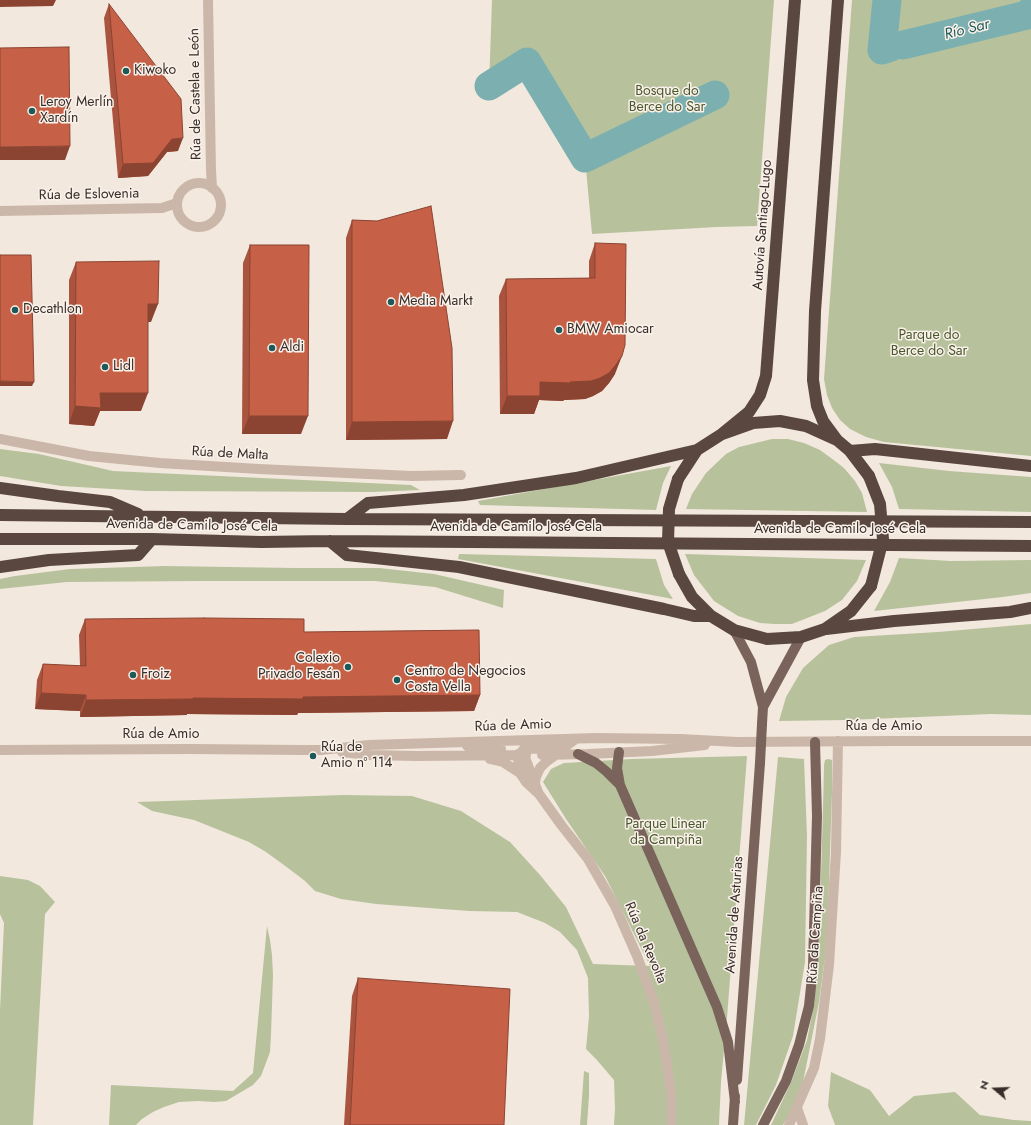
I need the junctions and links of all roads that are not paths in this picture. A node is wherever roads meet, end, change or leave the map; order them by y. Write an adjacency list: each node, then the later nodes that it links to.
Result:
1 (208, 0): 4 (street, Rúa de Castela e León)
2 (795, 0): 7 (highway, Autovía Santiago-Lugo)
3 (838, 0): 9 (highway)
4 (212, 188): 5 (street); 5 (street)
5 (177, 203): 6 (street, Rúa de Eslovenia)
6 (0, 211)
7 (722, 434): 9 (highway); 10 (highway)
8 (0, 438): 13 (street, Rúa de Malta)
9 (837, 440): 11 (highway)
10 (697, 450): 17 (highway); 25 (highway, bridge)
11 (850, 451): 12 (highway); 26 (highway, bridge)
12 (1031, 466)
13 (460, 475)
14 (0, 488): 16 (highway)
15 (0, 515): 16 (highway, Avenida de Camilo José Cela)
16 (143, 516): 17 (highway, Avenida de Camilo José Cela)
17 (347, 519): 18 (highway, Avenida de Camilo José Cela)
18 (1031, 522)
19 (0, 539): 20 (highway, Avenida de Camilo José Cela)
20 (152, 539): 21 (highway, Avenida de Camilo José Cela); 23 (highway)
21 (330, 541): 22 (highway, Avenida de Camilo José Cela); 25 (highway)
22 (1031, 546)
23 (0, 566)
24 (1031, 608): 26 (highway)
25 (711, 616): 27 (highway)
26 (825, 629): 28 (highway)
27 (734, 630): 28 (highway); 29 (main road)
28 (801, 637): 29 (main road)
29 (763, 707): 48 (main road, Avenida de Asturias, bridge)
30 (578, 738): 31 (street, Rúa de Amio); 34 (street, Rúa de Amio); 42 (street, Rúa de Amio)
31 (672, 739): 35 (street, Rúa de Amio); 39 (street, Rúa de Amio)
32 (838, 741): 33 (street, Rúa de Amio); 36 (street, Rúa de Amio); 49 (street, Rúa da Campiña)
33 (1031, 741)
34 (450, 742): 38 (street, Rúa de Amio); 42 (street, Rúa de Amio)
35 (737, 742): 36 (street, Rúa de Amio); 39 (street, Rúa de Amio)
36 (815, 742): 52 (main road)
37 (0, 750): 38 (street, Rúa de Amio)
38 (321, 750): 43 (street, Rúa de Amio)
39 (619, 752): 41 (street, Rúa de Amio); 46 (main road)
40 (557, 754): 41 (street, Rúa de Amio); 42 (street, Rúa de Amio); 45 (street)
41 (578, 754): 46 (main road)
42 (519, 755): 43 (street, Rúa de Amio); 44 (street); 45 (street, Rúa da Revolta)
43 (468, 756): 44 (street, Rúa de Amio)
44 (520, 772): 47 (street, Rúa da Revolta)
45 (535, 782): 47 (street, Rúa da Revolta)
46 (620, 785): 48 (main road)
47 (539, 794): 50 (street, Rúa da Revolta)
48 (735, 1102): 51 (main road, Avenida de Asturias)
49 (797, 1108): 53 (street, Rúa da Campiña); 54 (street)
50 (671, 1125)
51 (733, 1125)
52 (763, 1125)
53 (789, 1125)
54 (803, 1125)

